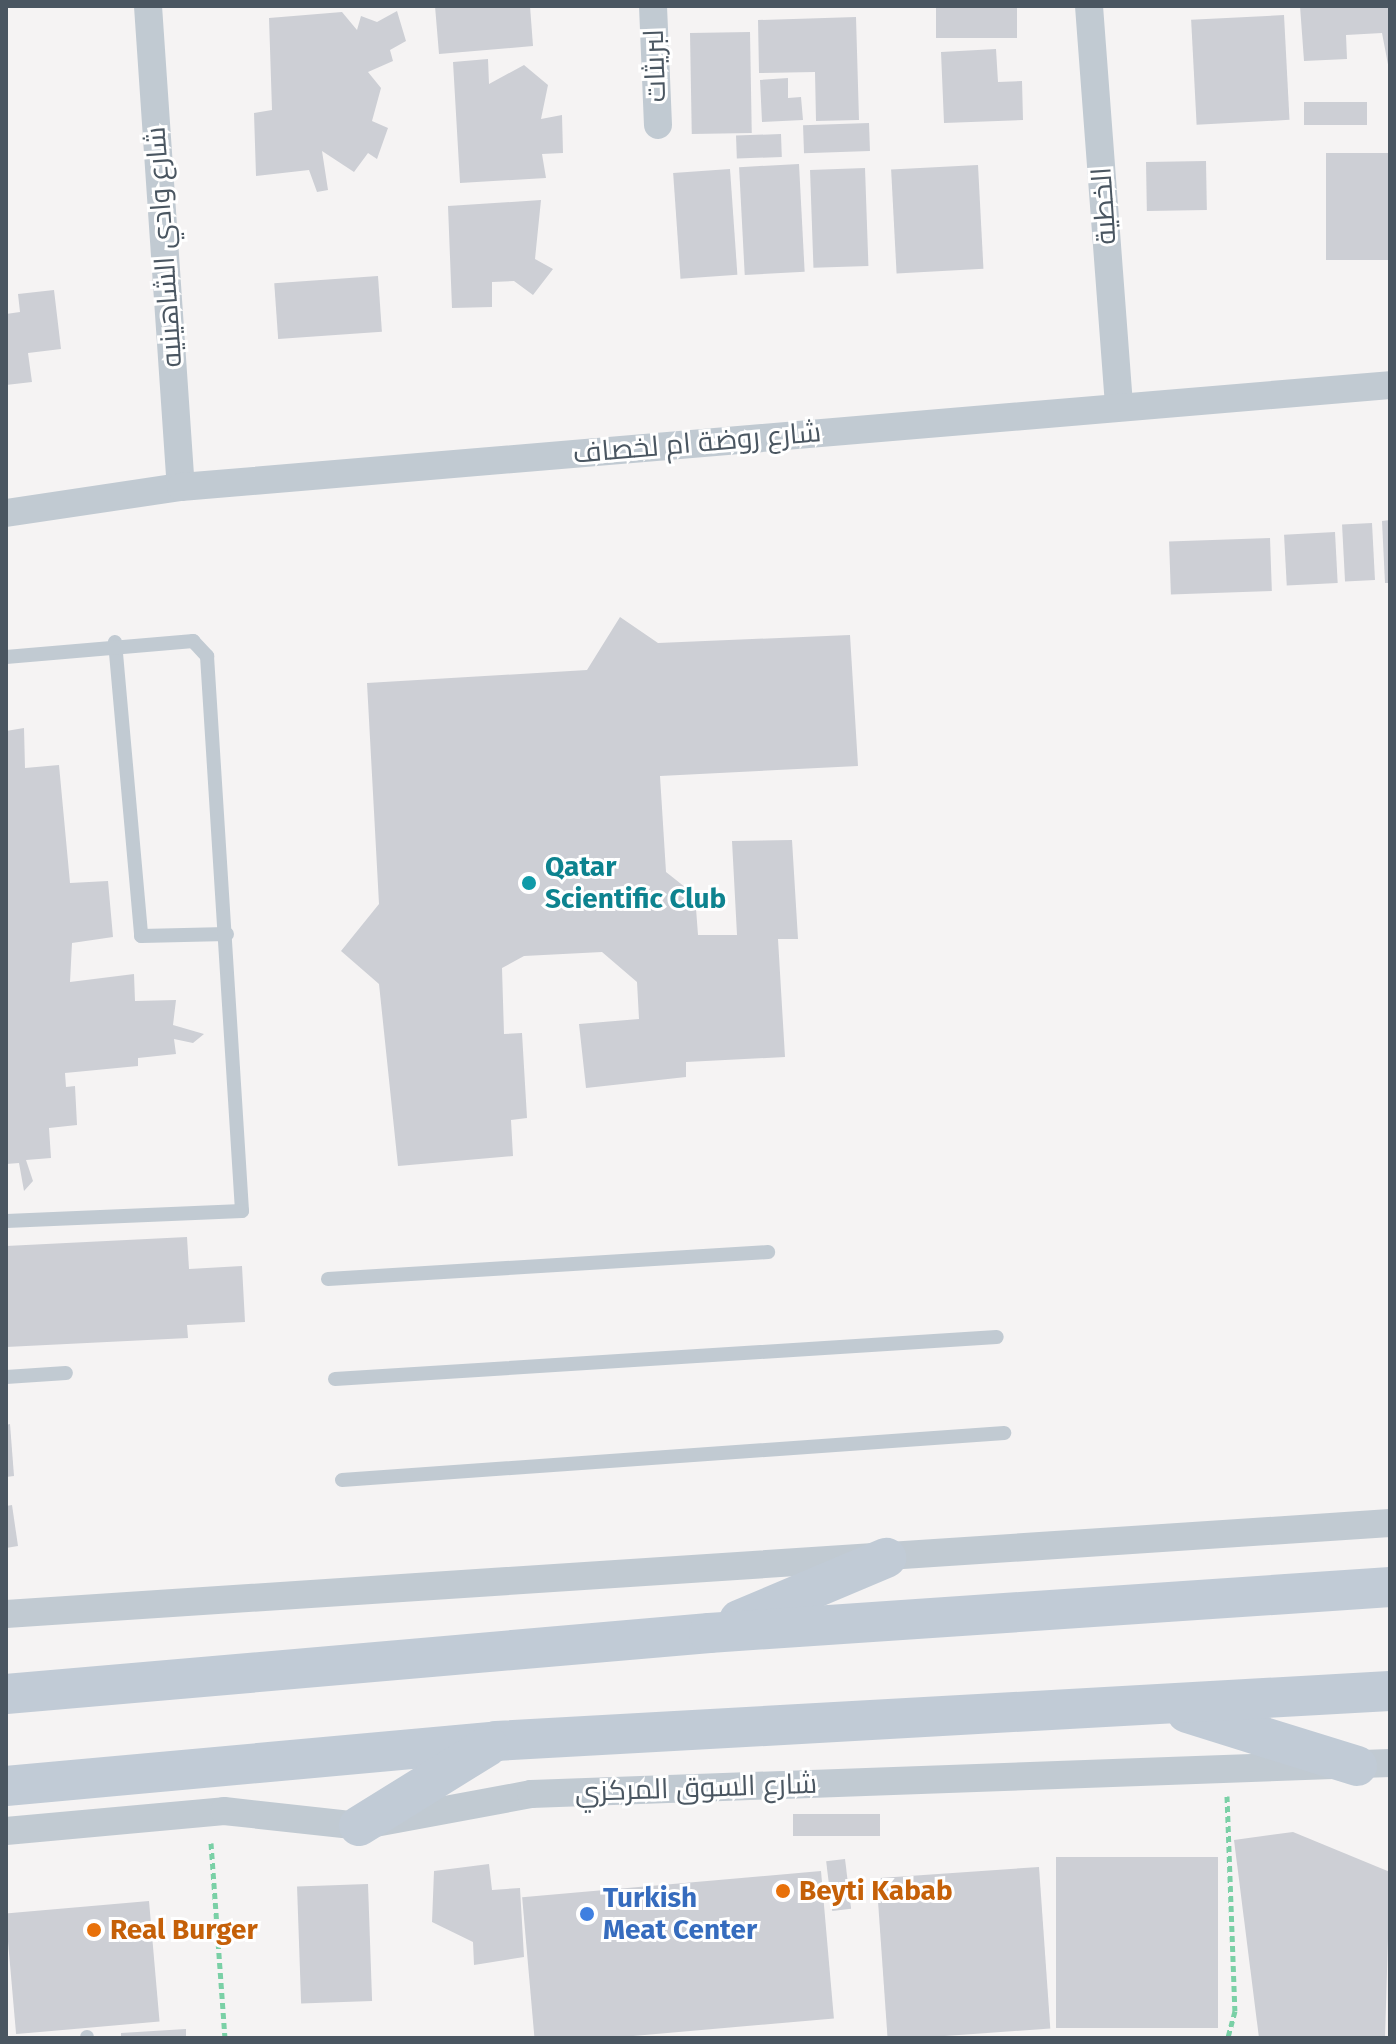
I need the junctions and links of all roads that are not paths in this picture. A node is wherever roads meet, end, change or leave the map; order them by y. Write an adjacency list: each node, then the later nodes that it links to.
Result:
1 (148, 6): 7 (street, شارع وادي الشاهينيه)
2 (653, 6): 4 (street, لبريثات)
3 (1089, 6): 6 (street, الخطية)
4 (658, 125)
5 (1390, 385): 6 (street, شارع روضة ام لخصاف)
6 (1119, 405): 7 (street, شارع روضة ام لخصاف)
7 (181, 487): 8 (street, شارع روضة ام لخصاف)
8 (6, 513)
9 (115, 642): 10 (lane); 11 (lane); 11 (lane)
10 (6, 657)
11 (227, 934): 12 (lane)
12 (6, 1221)
13 (768, 1252): 14 (lane)
14 (328, 1279)
15 (997, 1337): 18 (lane)
16 (66, 1373): 17 (lane)
17 (6, 1377)
18 (335, 1379)
19 (1004, 1433): 20 (lane)
20 (342, 1480)
21 (1390, 1523): 22 (street)
22 (886, 1558): 24 (street); 25 (main road)
23 (1390, 1587): 25 (main road)
24 (6, 1614)
25 (709, 1633): 27 (main road)
26 (1390, 1691): 28 (main road, شارع السوق المركزي)
27 (15, 1696)
28 (1164, 1706): 29 (main road, شارع السوق المركزي); 30 (main road)
29 (496, 1741): 31 (main road, شارع السوق المركزي); 32 (main road)
30 (1373, 1765): 32 (street, شارع السوق المركزي)
31 (6, 1786)
32 (359, 1826): 33 (street, شارع السوق المركزي)
33 (6, 1831)

